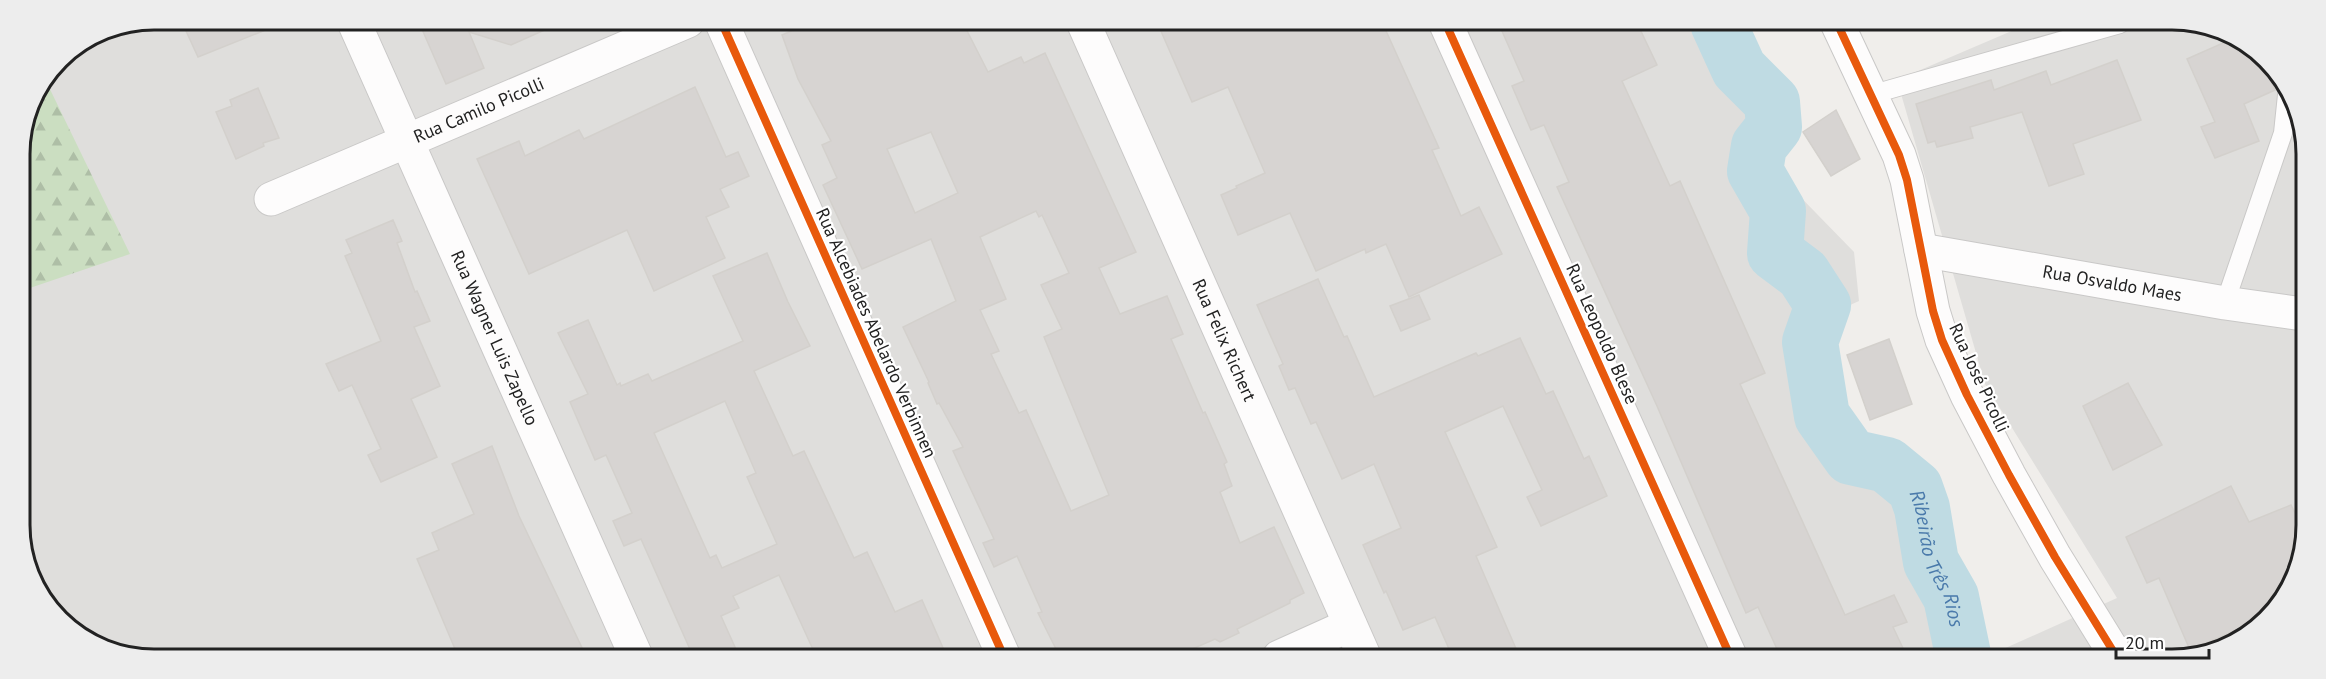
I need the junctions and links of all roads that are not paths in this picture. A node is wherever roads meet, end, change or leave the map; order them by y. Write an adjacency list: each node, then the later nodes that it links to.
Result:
1 (356, 30): 10 (street, Rua Wagner Luis Zapello)
2 (667, 30): 10 (street, Rua Camilo Picolli)
3 (725, 30): 17 (street, Rua Alcebiades Abelardo Verbinnen)
4 (1087, 30): 15 (street, Rua Felix Richert)
5 (1449, 30): 20 (street, Rua Leopoldo Blese)
6 (1840, 30): 8 (street, Rua José Picolli)
7 (2099, 30): 8 (lane)
8 (1870, 95): 12 (street, Rua José Picolli)
9 (2286, 106): 13 (lane)
10 (406, 141): 11 (street, Rua Camilo Picolli); 16 (street, Rua Wagner Luis Zapello)
11 (271, 199)
12 (1921, 250): 13 (street, Rua Osvaldo Maes); 21 (street, Rua José Picolli)
13 (2225, 303): 14 (street, Rua Osvaldo Maes)
14 (2296, 313)
15 (1350, 625): 18 (street); 19 (street, Rua Felix Richert)
16 (633, 649)
17 (1000, 649)
18 (1297, 649)
19 (1361, 649)
20 (1727, 649)
21 (2112, 649)

